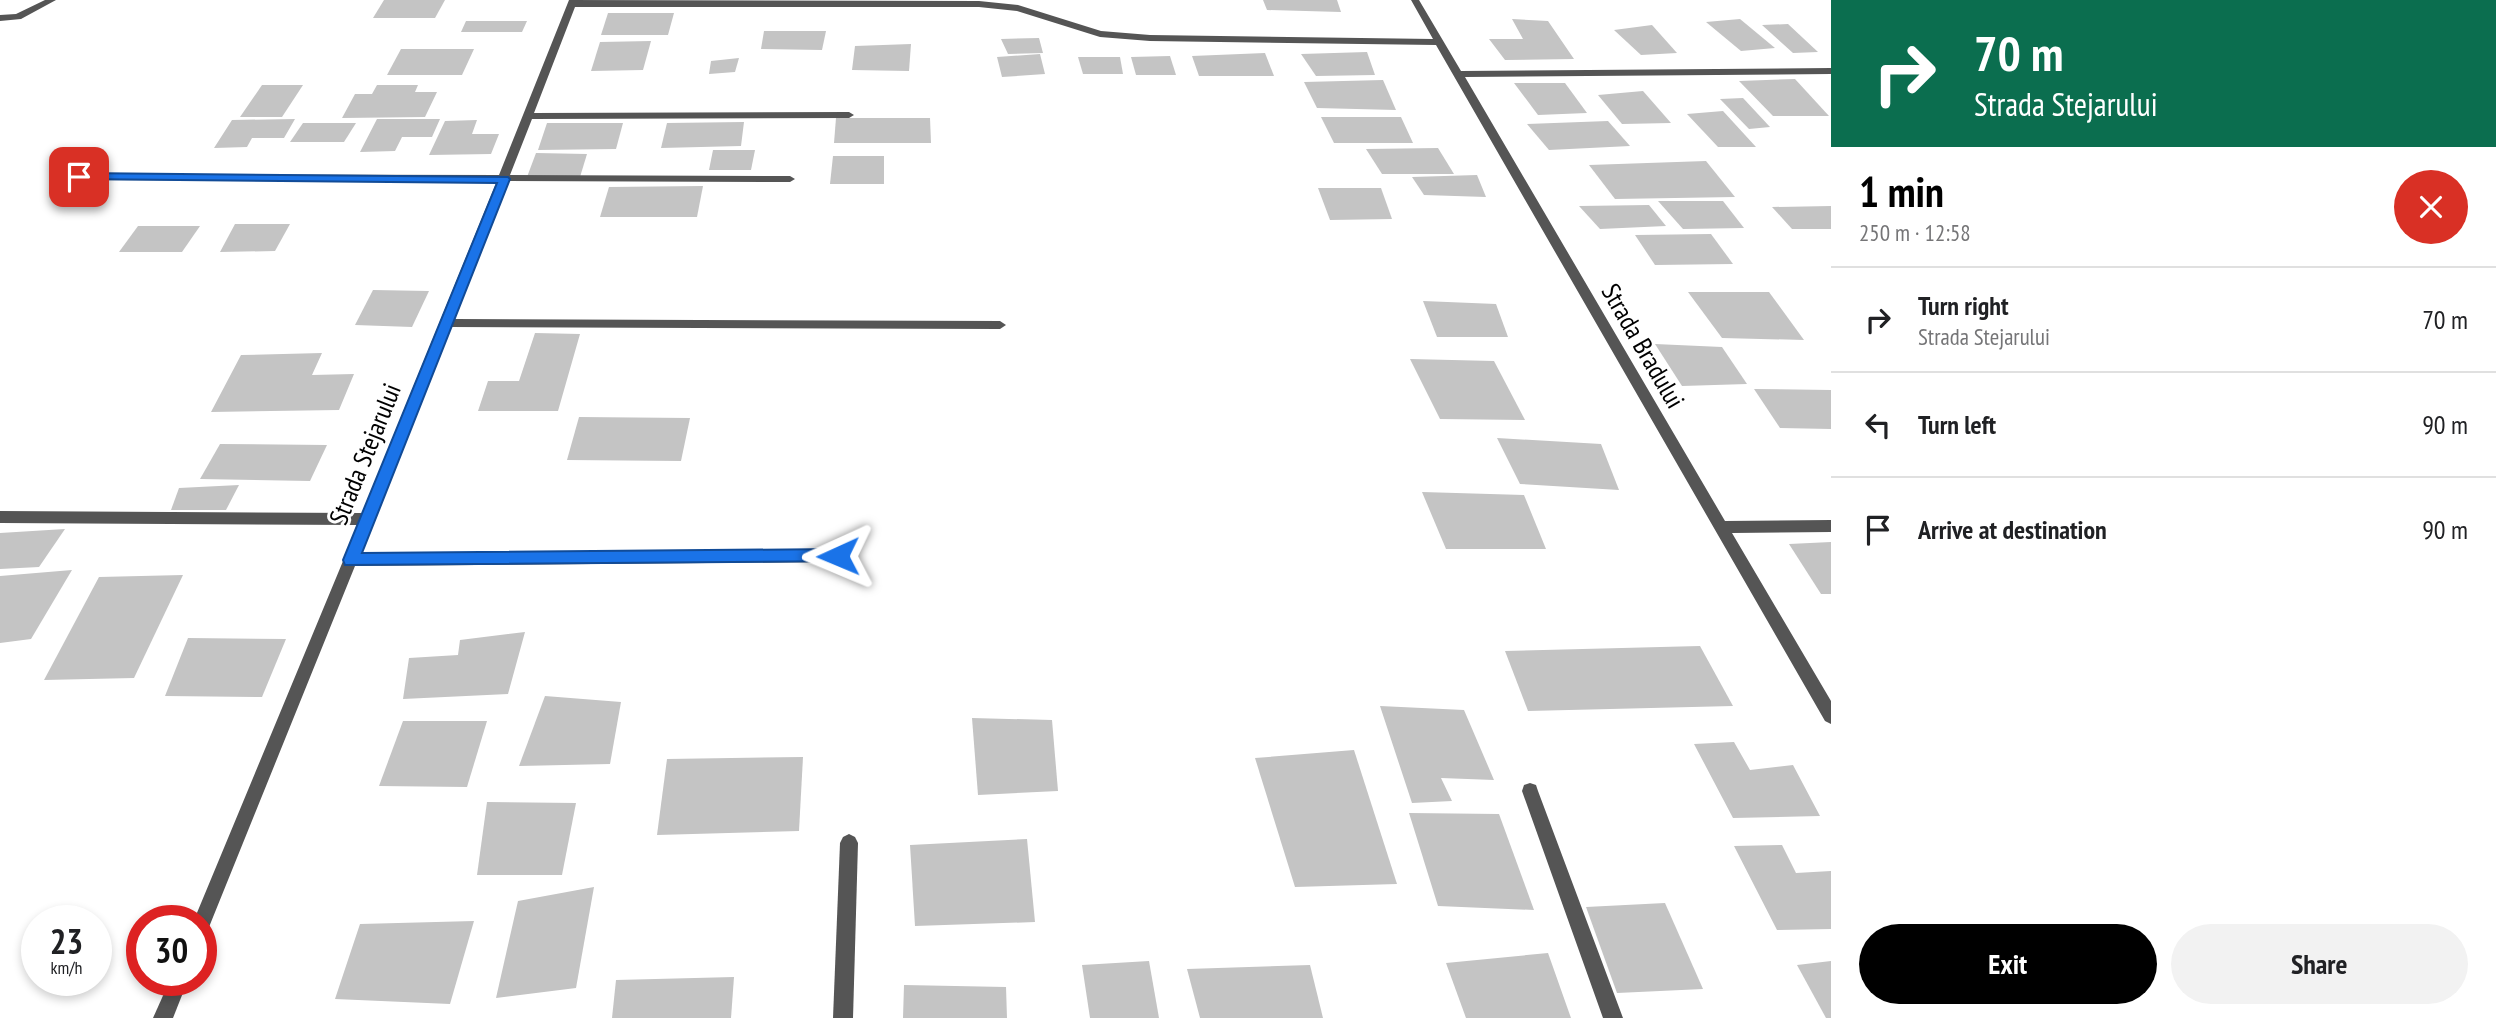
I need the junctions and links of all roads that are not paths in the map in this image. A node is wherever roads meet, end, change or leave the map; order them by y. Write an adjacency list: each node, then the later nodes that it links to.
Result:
1 (52, 0): 4 (street)
2 (1415, 0): 5 (street, Strada Bradului)
3 (572, 2): 5 (street); 9 (street, Strada Stejarului)
4 (0, 18)
5 (1439, 42): 7 (street, Strada Bradului)
6 (1831, 71): 7 (street)
7 (1458, 74): 18 (street, Strada Bradului)
8 (849, 115): 9 (street)
9 (529, 116): 11 (street, Strada Stejarului)
10 (79, 177): 11 (street)
11 (504, 179): 12 (street); 13 (street, Strada Stejarului)
12 (790, 179)
13 (447, 323): 14 (street); 16 (street, Strada Stejarului)
14 (1000, 325)
15 (0, 517): 16 (street)
16 (367, 519): 20 (street, Strada Stejarului)
17 (1831, 526): 18 (street)
18 (1721, 527): 21 (street, Strada Bradului)
19 (838, 556): 20 (street)
20 (351, 560): 24 (street, Strada Stejarului)
21 (1831, 716)
22 (1530, 790): 28 (street)
23 (849, 842): 27 (street)
24 (210, 905)
25 (172, 996): 26 (street)
26 (163, 1018)
27 (843, 1018)
28 (1612, 1018)

